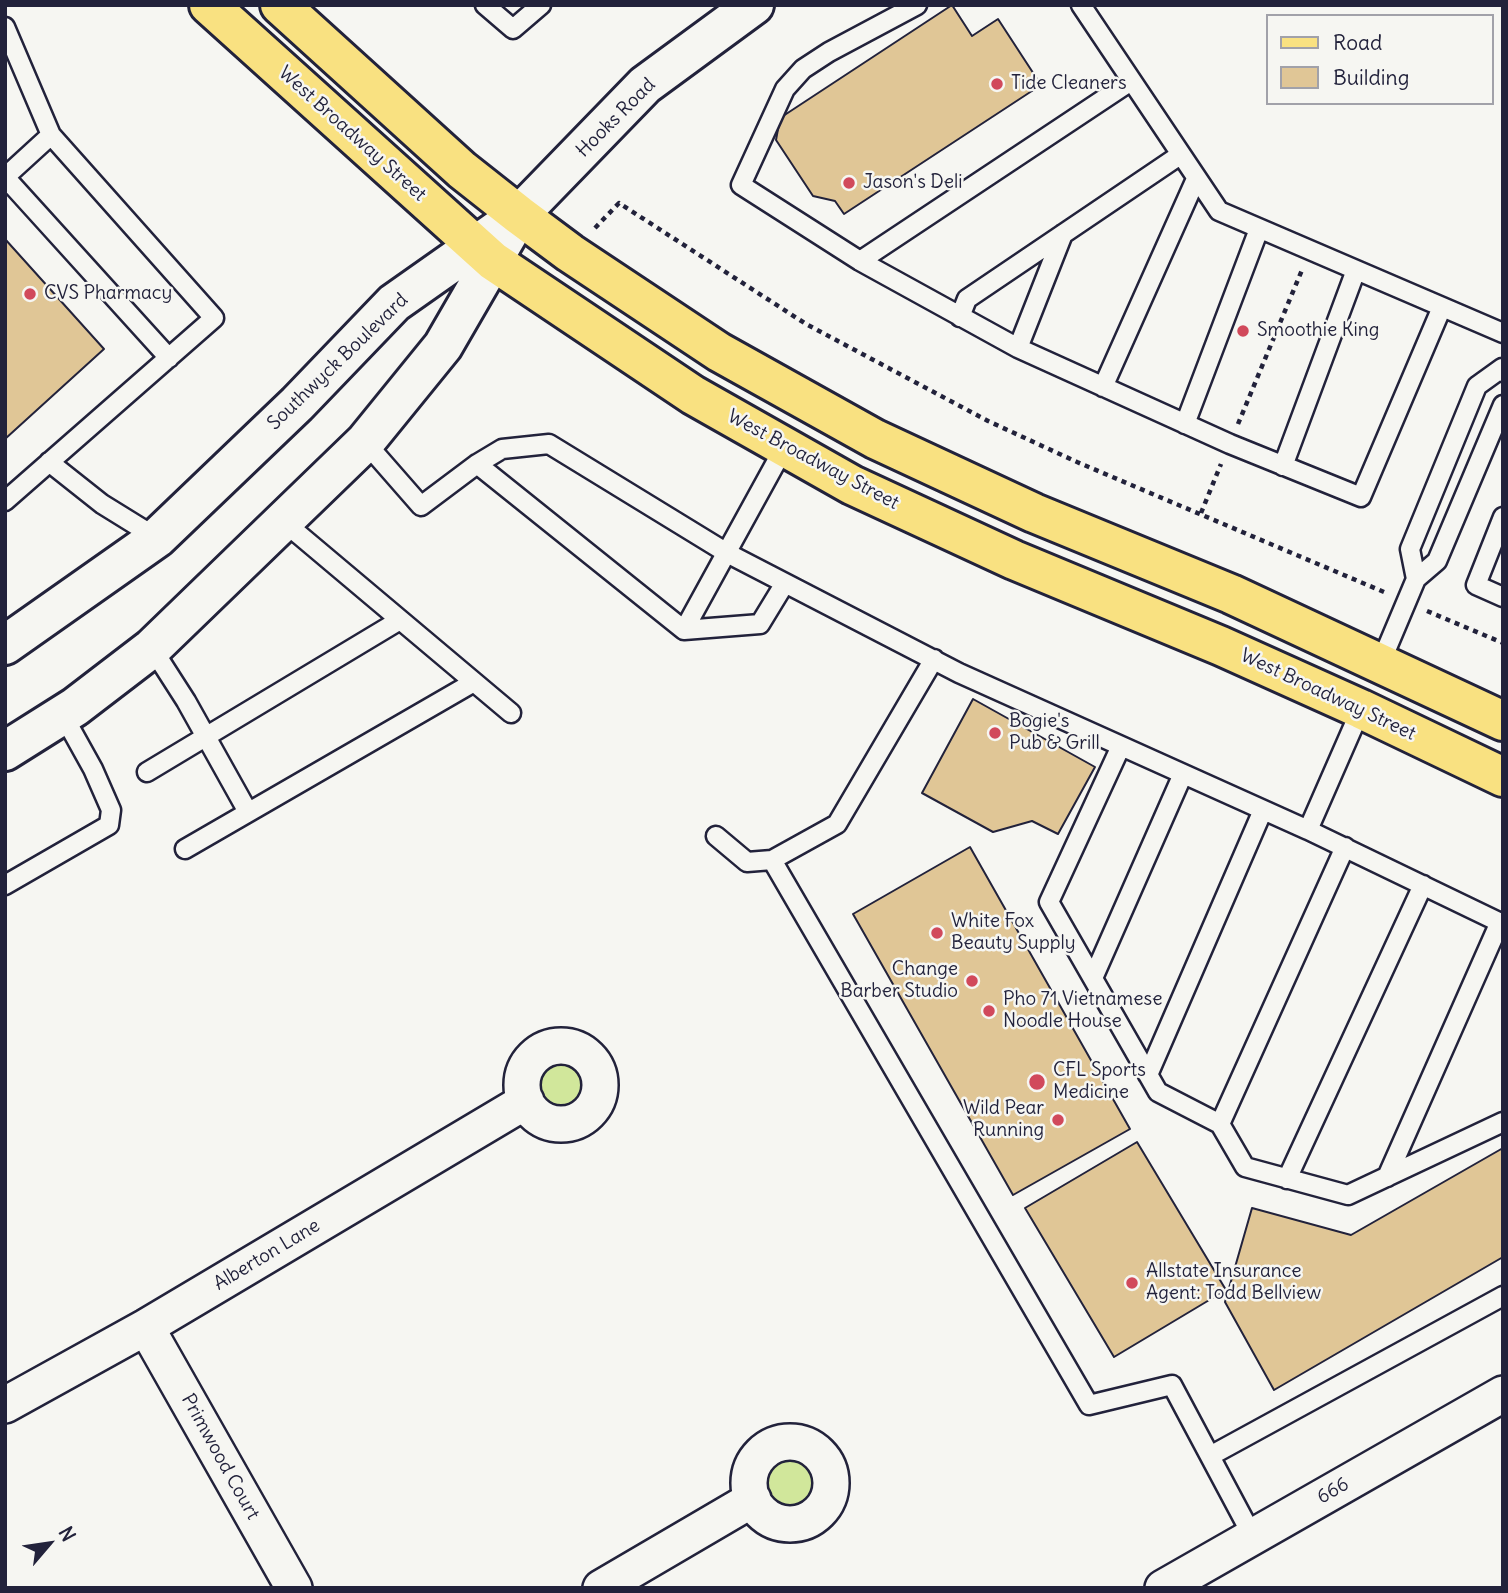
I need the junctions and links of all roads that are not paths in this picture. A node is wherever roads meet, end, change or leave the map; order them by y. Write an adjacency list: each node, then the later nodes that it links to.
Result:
1 (209, 5): 16 (main road, West Broadway Street)
2 (280, 5): 13 (main road)
3 (485, 5): 4 (lane)
4 (541, 5)
5 (754, 5): 13 (street, Hooks Road)
6 (917, 5): 17 (lane)
7 (1081, 5): 9 (lane)
8 (5, 27): 10 (lane)
9 (1131, 81): 11 (lane); 17 (lane)
10 (51, 135): 23 (lane); 23 (lane)
11 (1181, 155): 12 (lane); 15 (lane)
12 (1196, 179): 14 (lane); 25 (lane)
13 (532, 203): 16 (street, Southwyck Boulevard); 46 (main road)
14 (1259, 229): 18 (lane); 27 (lane)
15 (1063, 234): 20 (lane); 22 (lane)
16 (484, 253): 28 (street, Southwyck Boulevard); 29 (main road, West Broadway Street); 36 (street, Southwyck Boulevard)
17 (860, 261): 20 (lane)
18 (1356, 270): 19 (lane); 32 (lane)
19 (1442, 307): 21 (lane); 32 (lane)
20 (960, 317): 22 (lane)
21 (1503, 333)
22 (1018, 348): 25 (lane)
23 (169, 358): 30 (lane)
24 (1502, 369): 38 (lane)
25 (1102, 387): 27 (lane)
26 (1503, 405): 38 (lane)
27 (1185, 424): 32 (lane)
28 (365, 442): 31 (lane); 35 (street, Southwyck Boulevard)
29 (785, 446): 37 (lane); 48 (main road, West Broadway Street)
30 (49, 462): 33 (lane); 36 (lane)
31 (477, 464): 37 (lane); 42 (lane)
32 (1283, 466)
33 (5, 501)
34 (1503, 517): 40 (lane)
35 (284, 522): 41 (lane); 44 (street, Southwyck Boulevard)
36 (156, 538): 43 (street, Southwyck Boulevard)
37 (727, 553): 39 (lane); 42 (lane)
38 (1416, 579): 46 (lane)
39 (785, 583): 42 (lane); 45 (lane)
40 (1503, 597)
41 (400, 620): 47 (lane); 52 (lane)
42 (684, 630)
43 (5, 645)
44 (152, 648): 50 (street, Southwyck Boulevard); 52 (lane)
45 (934, 659): 53 (lane); 64 (lane)
46 (1381, 662): 48 (main road); 51 (main road)
47 (474, 682): 49 (lane); 59 (lane)
48 (1361, 709): 57 (main road, West Broadway Street); 60 (lane)
49 (511, 713)
50 (63, 715): 54 (street, Southwyck Boulevard); 65 (lane)
51 (1503, 720)
52 (206, 737): 55 (lane); 59 (lane)
53 (1121, 746): 56 (lane); 68 (lane)
54 (5, 751)
55 (147, 772)
56 (1183, 774): 58 (lane); 68 (lane)
57 (1503, 777)
58 (1263, 810): 60 (lane); 69 (lane)
59 (248, 812): 63 (lane)
60 (1308, 830): 62 (lane)
61 (716, 836): 64 (lane)
62 (1345, 848): 66 (lane); 72 (lane)
63 (185, 849)
64 (772, 860): 79 (lane)
65 (5, 885)
66 (1423, 885): 67 (lane); 74 (lane)
67 (1501, 923): 73 (lane)
68 (1093, 978): 69 (lane)
69 (1148, 1075): 72 (lane)
70 (526, 1101): 76 (street, Alberton Lane)
71 (1503, 1122): 73 (lane)
72 (1220, 1124): 74 (lane)
73 (1387, 1177): 74 (lane)
74 (1287, 1179)
75 (1503, 1296): 79 (lane)
76 (146, 1327): 78 (street, Alberton Lane); 82 (street, Primwood Court)
77 (1503, 1394): 81 (street, 666)
78 (5, 1405)
79 (1210, 1456): 81 (lane)
80 (753, 1499): 83 (street)
81 (1253, 1537): 84 (street, 666)
82 (294, 1588)
83 (601, 1588)
84 (1163, 1588)

